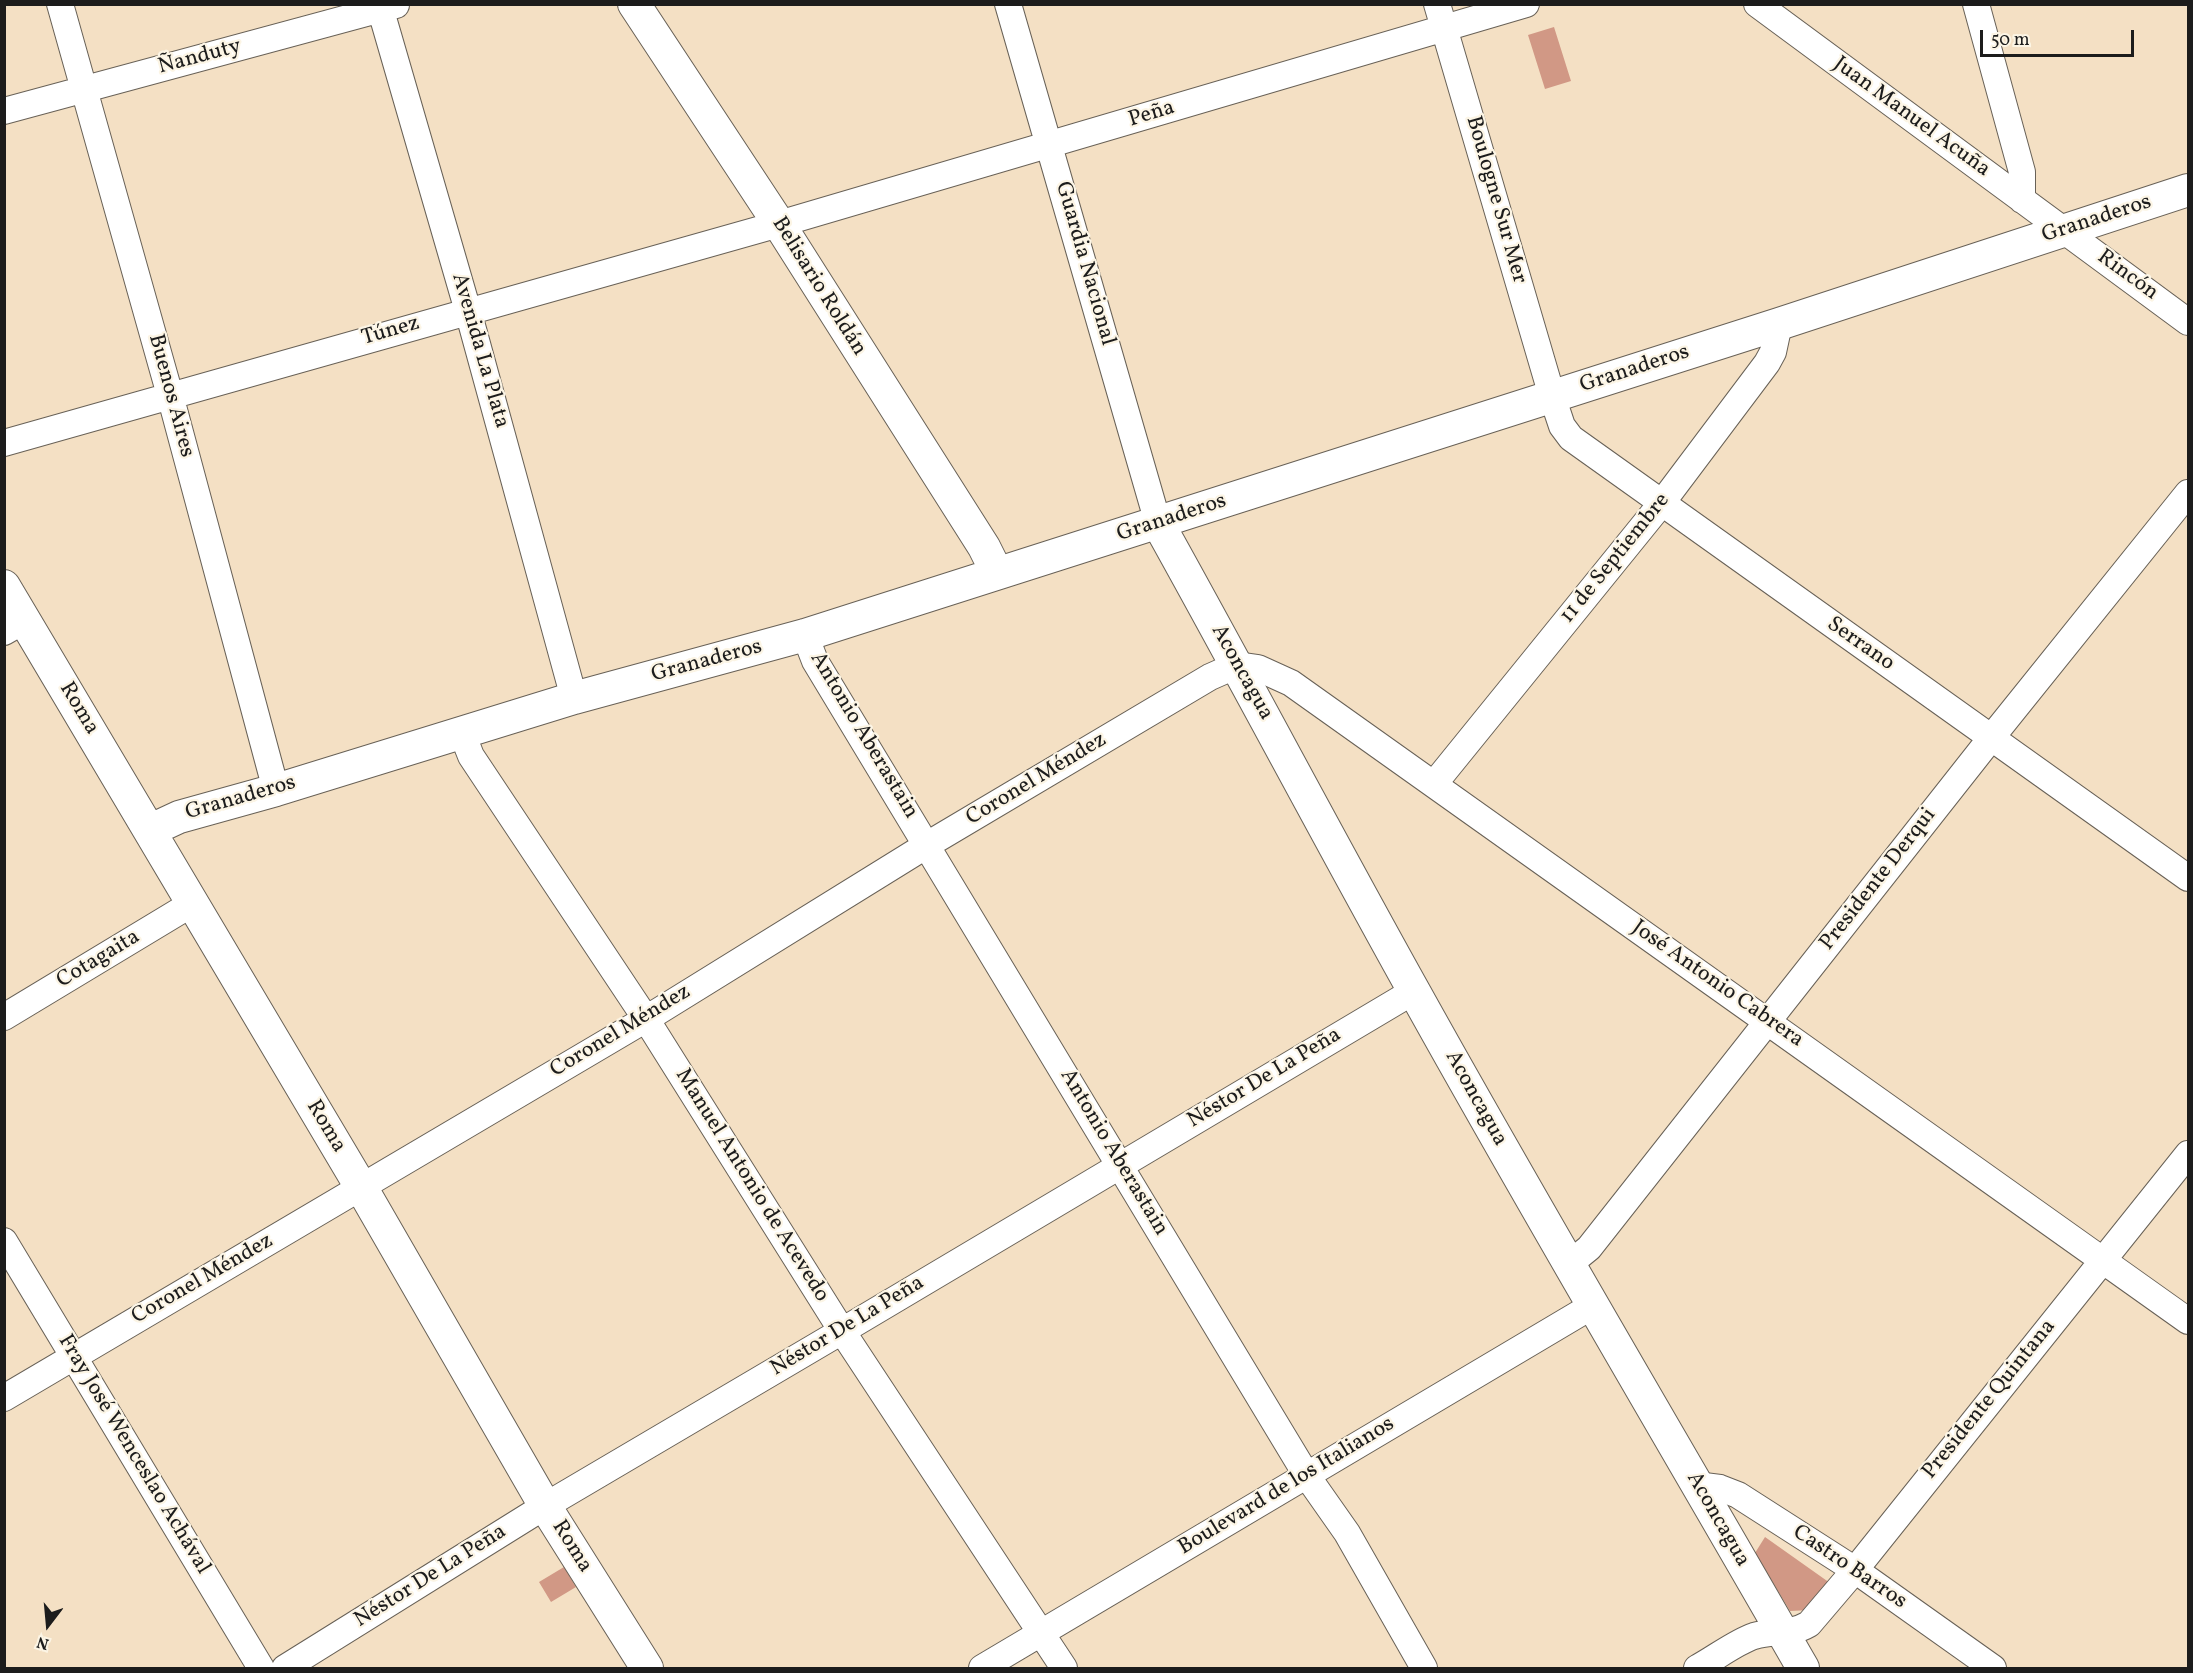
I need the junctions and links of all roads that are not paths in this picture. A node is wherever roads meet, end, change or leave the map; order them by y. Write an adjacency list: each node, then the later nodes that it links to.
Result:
1 (60, 4): 9 (street, Buenos Aires)
2 (634, 4): 14 (street, Belisario Roldán)
3 (1008, 4): 11 (street, Guardia Nacional)
4 (1526, 4): 8 (street, Peña)
5 (1757, 4): 13 (street, Juan Manuel Acuña)
6 (1976, 4): 13 (street)
7 (385, 6): 9 (street, Ñanduty); 16 (street, Avenida La Plata)
8 (1440, 16): 11 (street, Peña); 20 (street, Boulogne Sur Mer)
9 (84, 89): 10 (street, Ñanduty); 19 (street, Buenos Aires)
10 (4, 111)
11 (1050, 145): 14 (street, Peña); 24 (street, Guardia Nacional)
12 (2188, 190): 15 (street, Granaderos)
13 (2022, 200): 15 (street, Juan Manuel Acuña)
14 (779, 224): 16 (street, Túnez); 25 (street, Belisario Roldán)
15 (2065, 230): 17 (street, Rincón); 18 (street, Granaderos)
16 (468, 311): 19 (street, Túnez); 30 (street, Avenida La Plata)
17 (2188, 322)
18 (1779, 324): 20 (street, Granaderos); 23 (street, 11 de Septiembre)
19 (170, 395): 21 (street, Túnez); 34 (street, Buenos Aires)
20 (1552, 396): 23 (street, Serrano); 24 (street, Granaderos)
21 (4, 443)
22 (2188, 493): 32 (street, Presidente Derqui)
23 (1661, 504): 32 (street, Serrano); 33 (street, 11 de Septiembre)
24 (1158, 523): 25 (street, Granaderos); 29 (street, Aconcagua)
25 (997, 573): 28 (street, Granaderos)
26 (4, 586): 27 (street, Roma)
27 (15, 626): 35 (street, Roma)
28 (805, 635): 30 (street, Granaderos); 36 (street, Antonio Aberastain)
29 (1237, 665): 33 (street, José Antonio Cabrera); 36 (street, Coronel Méndez); 39 (street, Aconcagua)
30 (574, 698): 31 (street, Granaderos)
31 (462, 732): 34 (street, Granaderos); 41 (street, Manuel Antonio de Acevedo)
32 (1991, 738): 37 (street, Serrano); 42 (street, Presidente Derqui)
33 (1434, 784): 42 (street, José Antonio Cabrera)
34 (276, 790): 35 (street, Granaderos)
35 (151, 830): 38 (street, Roma)
36 (927, 844): 41 (street, Coronel Méndez); 44 (street, Antonio Aberastain)
37 (2188, 878)
38 (193, 903): 40 (street, Cotagaita); 45 (street, Roma)
39 (1414, 991): 44 (street, Néstor De La Peña); 48 (street, Aconcagua)
40 (4, 1017)
41 (646, 1018): 45 (street, Coronel Méndez); 51 (street, Manuel Antonio de Acevedo)
42 (1768, 1021): 47 (street, José Antonio Cabrera); 48 (street, Presidente Derqui)
43 (2188, 1154): 47 (street, Presidente Quintana)
44 (1120, 1164): 51 (street, Néstor De La Peña); 54 (street, Antonio Aberastain)
45 (361, 1187): 52 (street, Coronel Méndez); 56 (street, Roma)
46 (4, 1241): 52 (street, Fray José Wenceslao Achával)
47 (2102, 1260): 50 (street, José Antonio Cabrera); 57 (street, Presidente Quintana)
48 (1568, 1265): 49 (street, Aconcagua)
49 (1592, 1306): 54 (street, Boulevard de los Italianos); 55 (street, Aconcagua)
50 (2188, 1321)
51 (842, 1331): 56 (street, Néstor De La Peña); 58 (street, Manuel Antonio de Acevedo)
52 (74, 1356): 53 (street, Coronel Méndez); 60 (street, Fray José Wenceslao Achával)
53 (4, 1398)
54 (1307, 1476): 58 (street, Boulevard de los Italianos); 65 (street, Antonio Aberastain)
55 (1696, 1485): 57 (street, Castro Barros); 59 (street, Aconcagua)
56 (545, 1506): 61 (street, Néstor De La Peña); 62 (street, Roma)
57 (1855, 1570): 59 (street, Presidente Quintana); 68 (street, Castro Barros)
58 (1041, 1633): 63 (street, Boulevard de los Italianos); 64 (street, Manuel Antonio de Acevedo)
59 (1783, 1634): 66 (street, Presidente Quintana); 67 (street, Aconcagua)
60 (261, 1668)
61 (285, 1668)
62 (646, 1668)
63 (982, 1668)
64 (1064, 1668)
65 (1424, 1668)
66 (1697, 1668)
67 (1803, 1668)
68 (1993, 1668)

